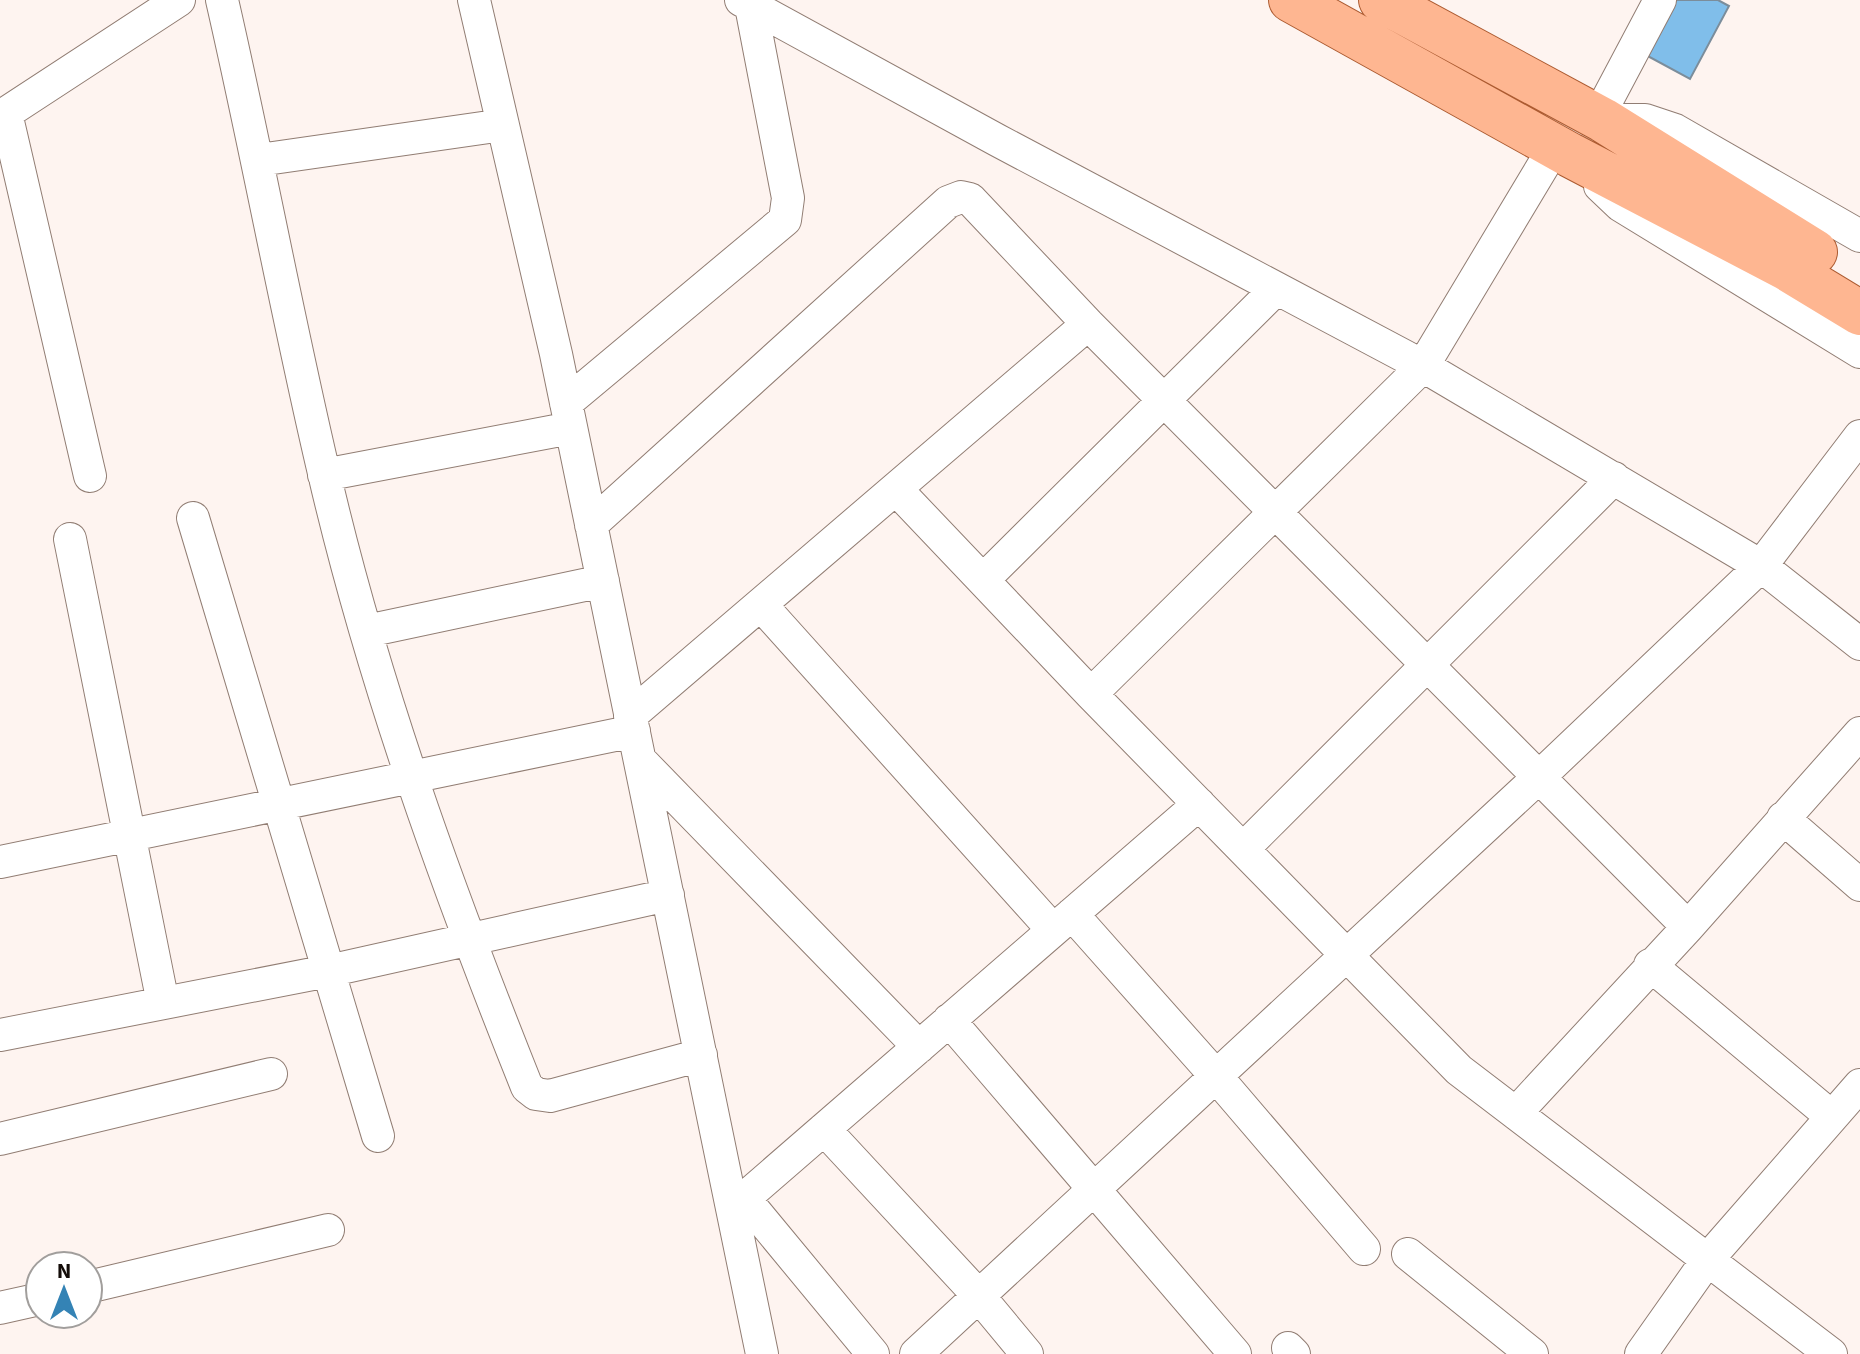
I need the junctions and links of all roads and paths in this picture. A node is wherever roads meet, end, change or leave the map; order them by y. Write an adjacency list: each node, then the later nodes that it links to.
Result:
1 (179, 0): 8 (street)
2 (222, 0): 12 (street)
3 (474, 0): 10 (street)
4 (1291, 0): 11 (main road)
5 (1381, 0): 9 (main road)
6 (1660, 0): 9 (street)
7 (746, 3): 16 (street); 22 (street)
8 (3, 115): 25 (street)
9 (1600, 118): 13 (street); 14 (main road)
10 (503, 125): 12 (street); 22 (street)
11 (1562, 150): 14 (main road); 19 (street); 20 (street)
12 (259, 160): 24 (street)
13 (1860, 236)
14 (1789, 254): 15 (main road); 17 (main road)
15 (1860, 279)
16 (1276, 289): 20 (street); 21 (street)
17 (1860, 313)
18 (1088, 324): 21 (street); 27 (street); 30 (street)
19 (1860, 352)
20 (1423, 366): 26 (street); 28 (street)
21 (1163, 399): 28 (street); 33 (street)
22 (569, 415): 24 (street); 30 (street)
23 (1860, 436): 32 (street)
24 (324, 475): 36 (street)
25 (90, 476)
26 (1614, 478): 32 (street); 38 (street)
27 (896, 489): 33 (street); 35 (street)
28 (1276, 512): 38 (street); 39 (street)
29 (193, 518): 44 (street)
30 (591, 525): 34 (street)
31 (70, 539): 47 (street)
32 (1761, 566): 37 (street); 42 (street)
33 (983, 580): 39 (street)
34 (603, 581): 36 (street); 41 (street)
35 (762, 606): 41 (street); 52 (street)
36 (367, 631): 43 (street)
37 (1860, 644)
38 (1427, 665): 42 (street); 48 (street)
39 (1091, 694): 45 (street)
40 (1860, 733): 46 (street)
41 (635, 736): 43 (street); 51 (street); 61 (street)
42 (1539, 777): 53 (street); 55 (street)
43 (410, 778): 44 (street); 54 (street)
44 (279, 804): 47 (street); 57 (street)
45 (1199, 804): 48 (street); 52 (street)
46 (1783, 818): 50 (street); 53 (street)
47 (130, 836): 49 (street); 58 (street)
48 (1243, 849): 55 (street)
49 (0, 862)
50 (1860, 885)
51 (668, 895): 54 (street); 62 (street)
52 (1062, 922): 59 (street); 64 (street)
53 (1688, 927): 56 (street)
54 (469, 941): 57 (street); 62 (street)
55 (1346, 954): 64 (street); 66 (street)
56 (1650, 965): 65 (street); 66 (street)
57 (328, 971): 58 (street); 68 (street)
58 (163, 1003): 60 (street)
59 (949, 1020): 61 (street); 70 (street)
60 (0, 1035)
61 (919, 1047): 67 (street)
62 (701, 1055): 71 (street)
63 (271, 1074): 69 (street)
64 (1215, 1075): 70 (street); 73 (street)
65 (1850, 1101): 75 (street)
66 (1516, 1113): 75 (street)
67 (824, 1129): 71 (street); 77 (street)
68 (378, 1136)
69 (0, 1139)
70 (1093, 1188): 77 (street); 84 (street)
71 (739, 1203): 80 (street); 81 (street)
72 (328, 1230): 76 (street)
73 (1364, 1249)
74 (1408, 1254): 85 (street)
75 (1708, 1259): 86 (street); 87 (street)
76 (104, 1283)
77 (978, 1295): 82 (street); 83 (street)
78 (24, 1303): 79 (street)
79 (0, 1308)
80 (762, 1354)
81 (873, 1354)
82 (916, 1354)
83 (1027, 1354)
84 (1235, 1354)
85 (1532, 1354)
86 (1641, 1354)
87 (1831, 1354)

